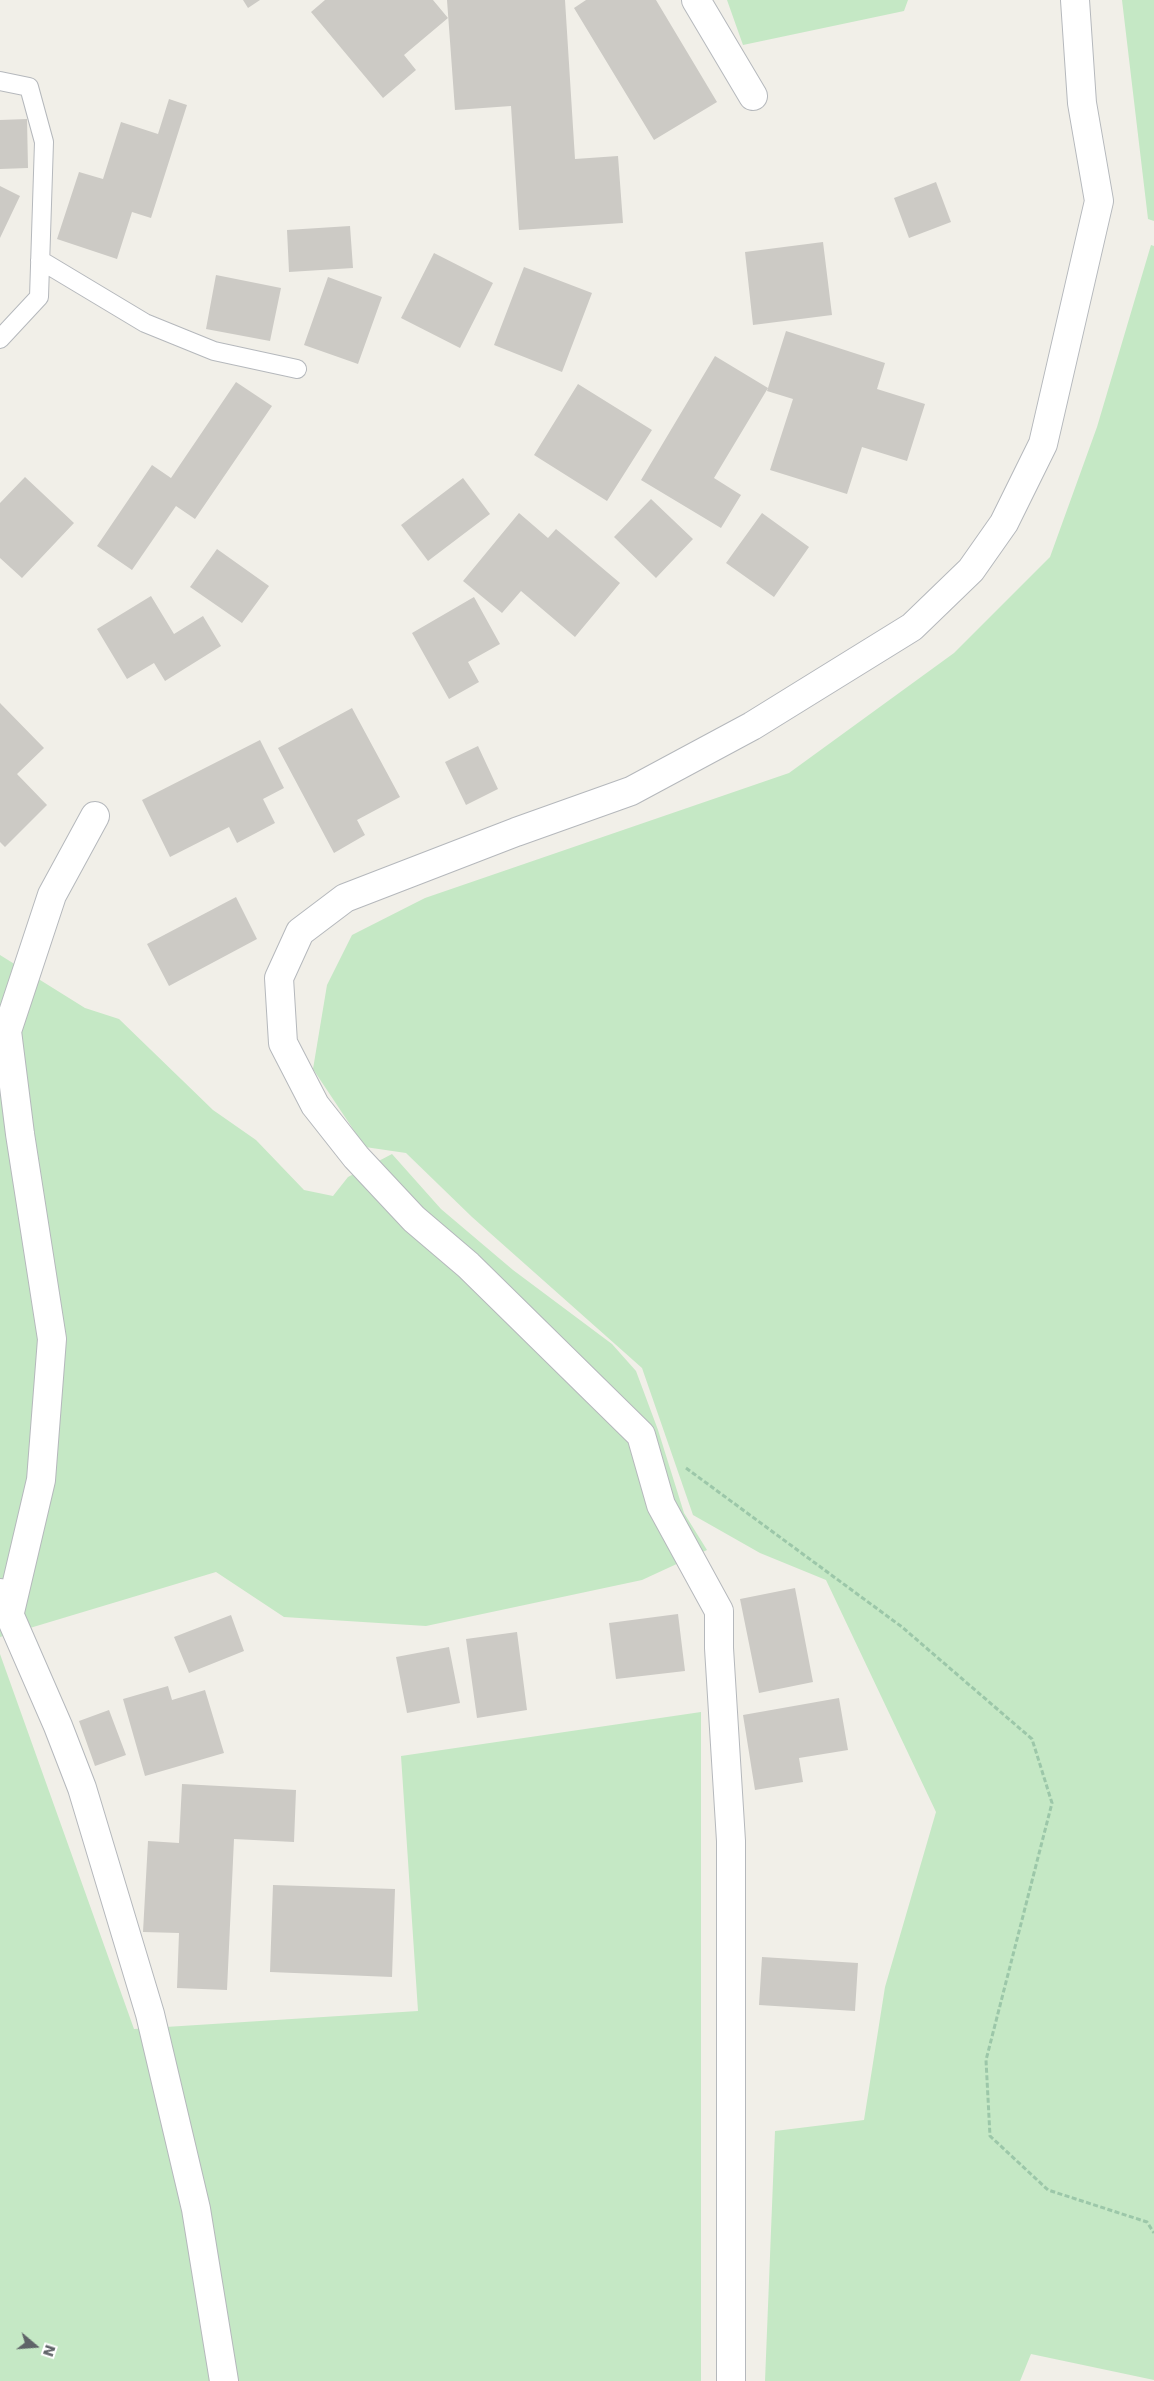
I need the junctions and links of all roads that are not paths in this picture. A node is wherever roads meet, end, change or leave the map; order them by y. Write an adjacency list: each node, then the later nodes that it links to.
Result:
1 (696, 0): 4 (street)
2 (1075, 0): 11 (street)
3 (0, 81): 5 (lane)
4 (754, 96)
5 (40, 260): 6 (lane); 7 (lane)
6 (0, 339)
7 (297, 370)
8 (95, 816): 9 (street)
9 (3, 1609): 10 (street)
10 (224, 2381)
11 (731, 2381)

